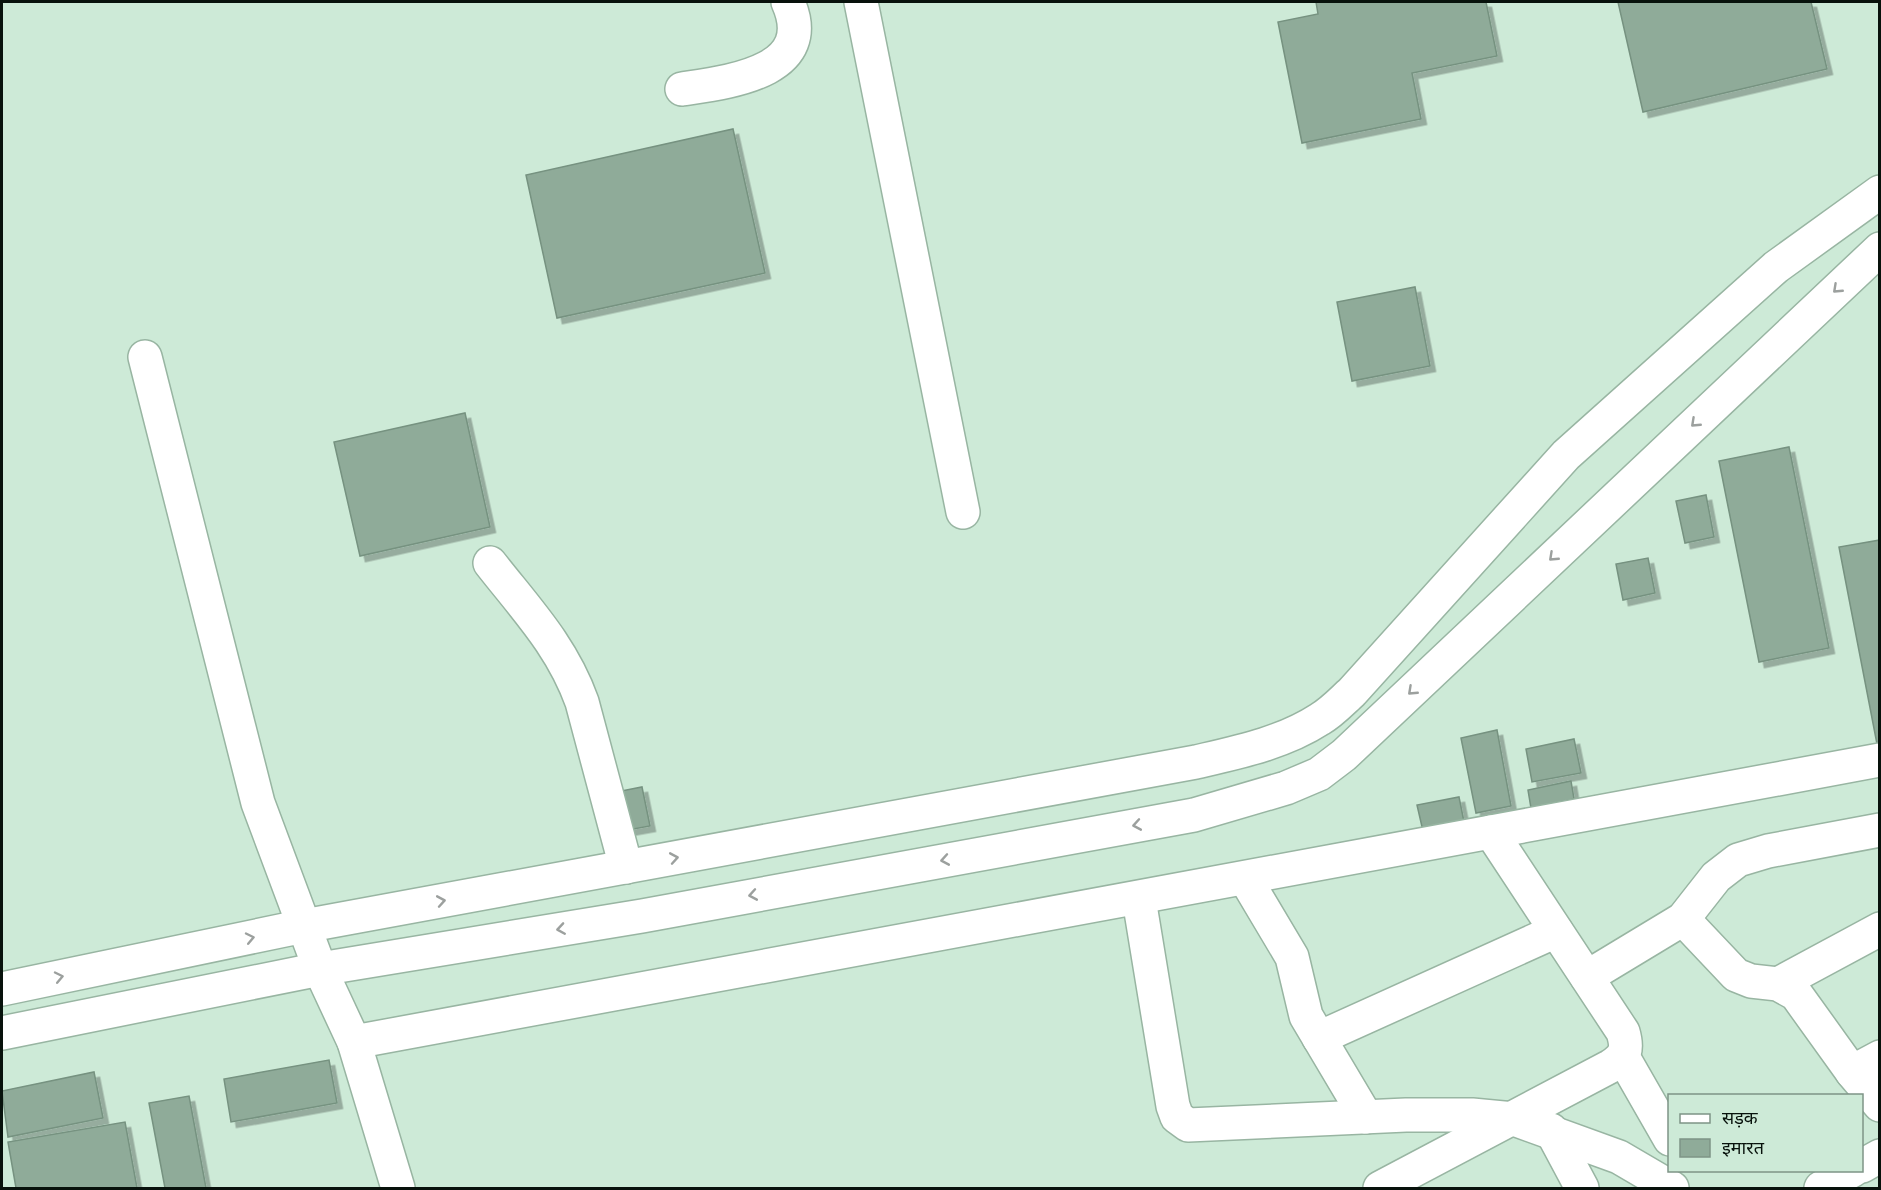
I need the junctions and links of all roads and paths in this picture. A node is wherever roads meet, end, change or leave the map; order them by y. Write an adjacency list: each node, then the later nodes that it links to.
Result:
1 (788, 2): 3 (street)
2 (861, 2): 7 (street)
3 (682, 89)
4 (1880, 192): 12 (street, one-way to 4)
5 (1880, 249): 19 (street, one-way to 19)
6 (145, 357): 16 (street)
7 (963, 512)
8 (490, 563): 12 (street)
9 (1880, 760): 11 (street)
10 (1880, 830): 15 (street)
11 (1491, 832): 13 (street); 18 (street)
12 (626, 867): 16 (street, one-way to 12)
13 (1245, 878): 14 (street); 24 (street)
14 (1139, 898): 25 (street); 29 (street)
15 (1683, 918): 20 (street); 21 (street)
16 (304, 926): 19 (street); 22 (street, one-way to 16)
17 (1880, 929): 21 (street)
18 (1556, 931): 20 (street); 24 (street)
19 (320, 969): 23 (street); 25 (street)
20 (1587, 978): 26 (street)
21 (1778, 984): 27 (street)
22 (2, 989)
23 (2, 1033)
24 (1319, 1038): 29 (street)
25 (354, 1042): 37 (street)
26 (1623, 1057): 30 (street); 32 (street)
27 (1866, 1065): 28 (street)
28 (1880, 1105)
29 (1366, 1117): 30 (street)
30 (1514, 1119): 31 (street); 38 (street)
31 (1551, 1130): 39 (street); 40 (street)
32 (1668, 1136)
33 (1880, 1156): 34 (street)
34 (1863, 1165)
35 (1681, 1172): 41 (street)
36 (1849, 1172): 42 (street)
37 (398, 1188)
38 (1380, 1188)
39 (1582, 1188)
40 (1672, 1188)
41 (1684, 1188)
42 (1821, 1188)

